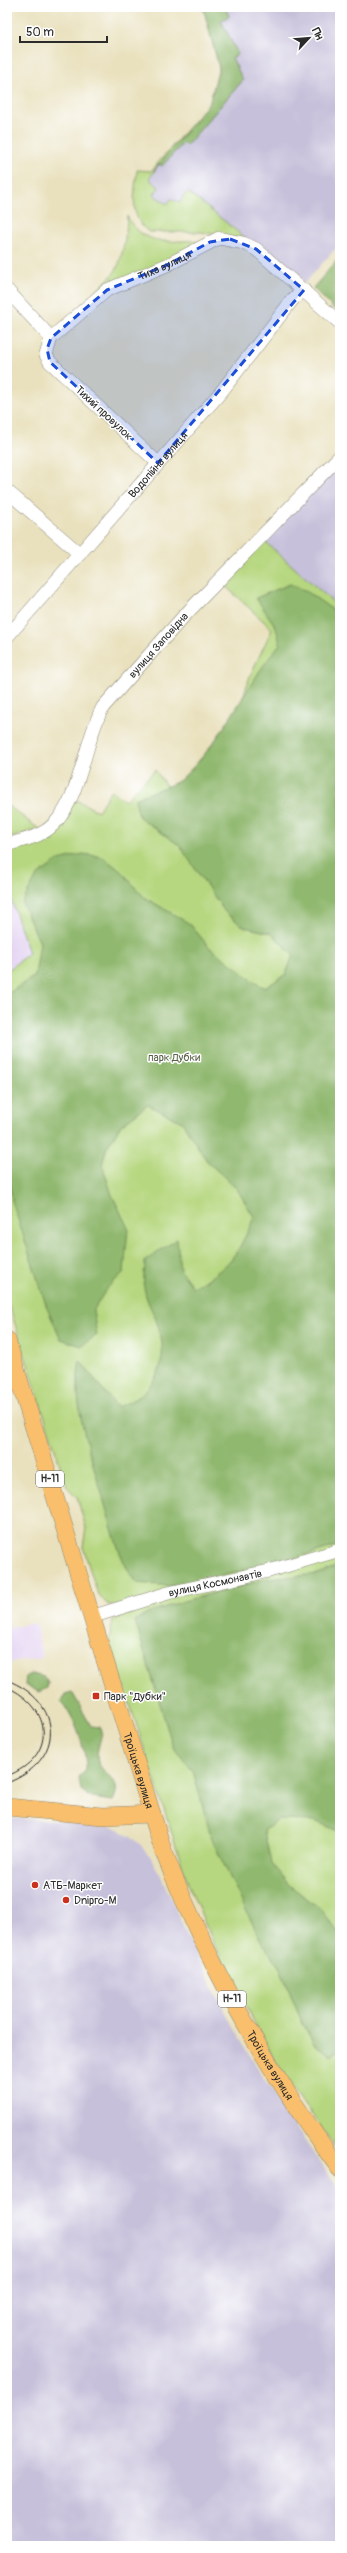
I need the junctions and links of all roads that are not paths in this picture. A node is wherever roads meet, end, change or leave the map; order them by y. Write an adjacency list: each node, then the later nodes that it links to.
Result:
1 (7, 290): 4 (street)
2 (304, 290): 3 (street); 4 (street, Тиха вулиця); 6 (street, Водопійна вулиця)
3 (340, 323)
4 (51, 338): 6 (street, Тихий провулок)
5 (340, 456): 10 (street, вулиця Заповідна)
6 (158, 463): 8 (street, Водопійна вулиця)
7 (7, 491): 8 (street)
8 (80, 554): 9 (street, Водопійна вулиця)
9 (7, 637)
10 (7, 845)
11 (7, 1340): 13 (main road, Троїцька вулиця / Н-11)
12 (340, 1550): 13 (street, вулиця Космонавтів)
13 (91, 1617): 15 (main road, Троїцька вулиця / Н-11)
14 (7, 1806): 15 (main road)
15 (152, 1814): 16 (main road, Троїцька вулиця / Н-11)
16 (340, 2169)

